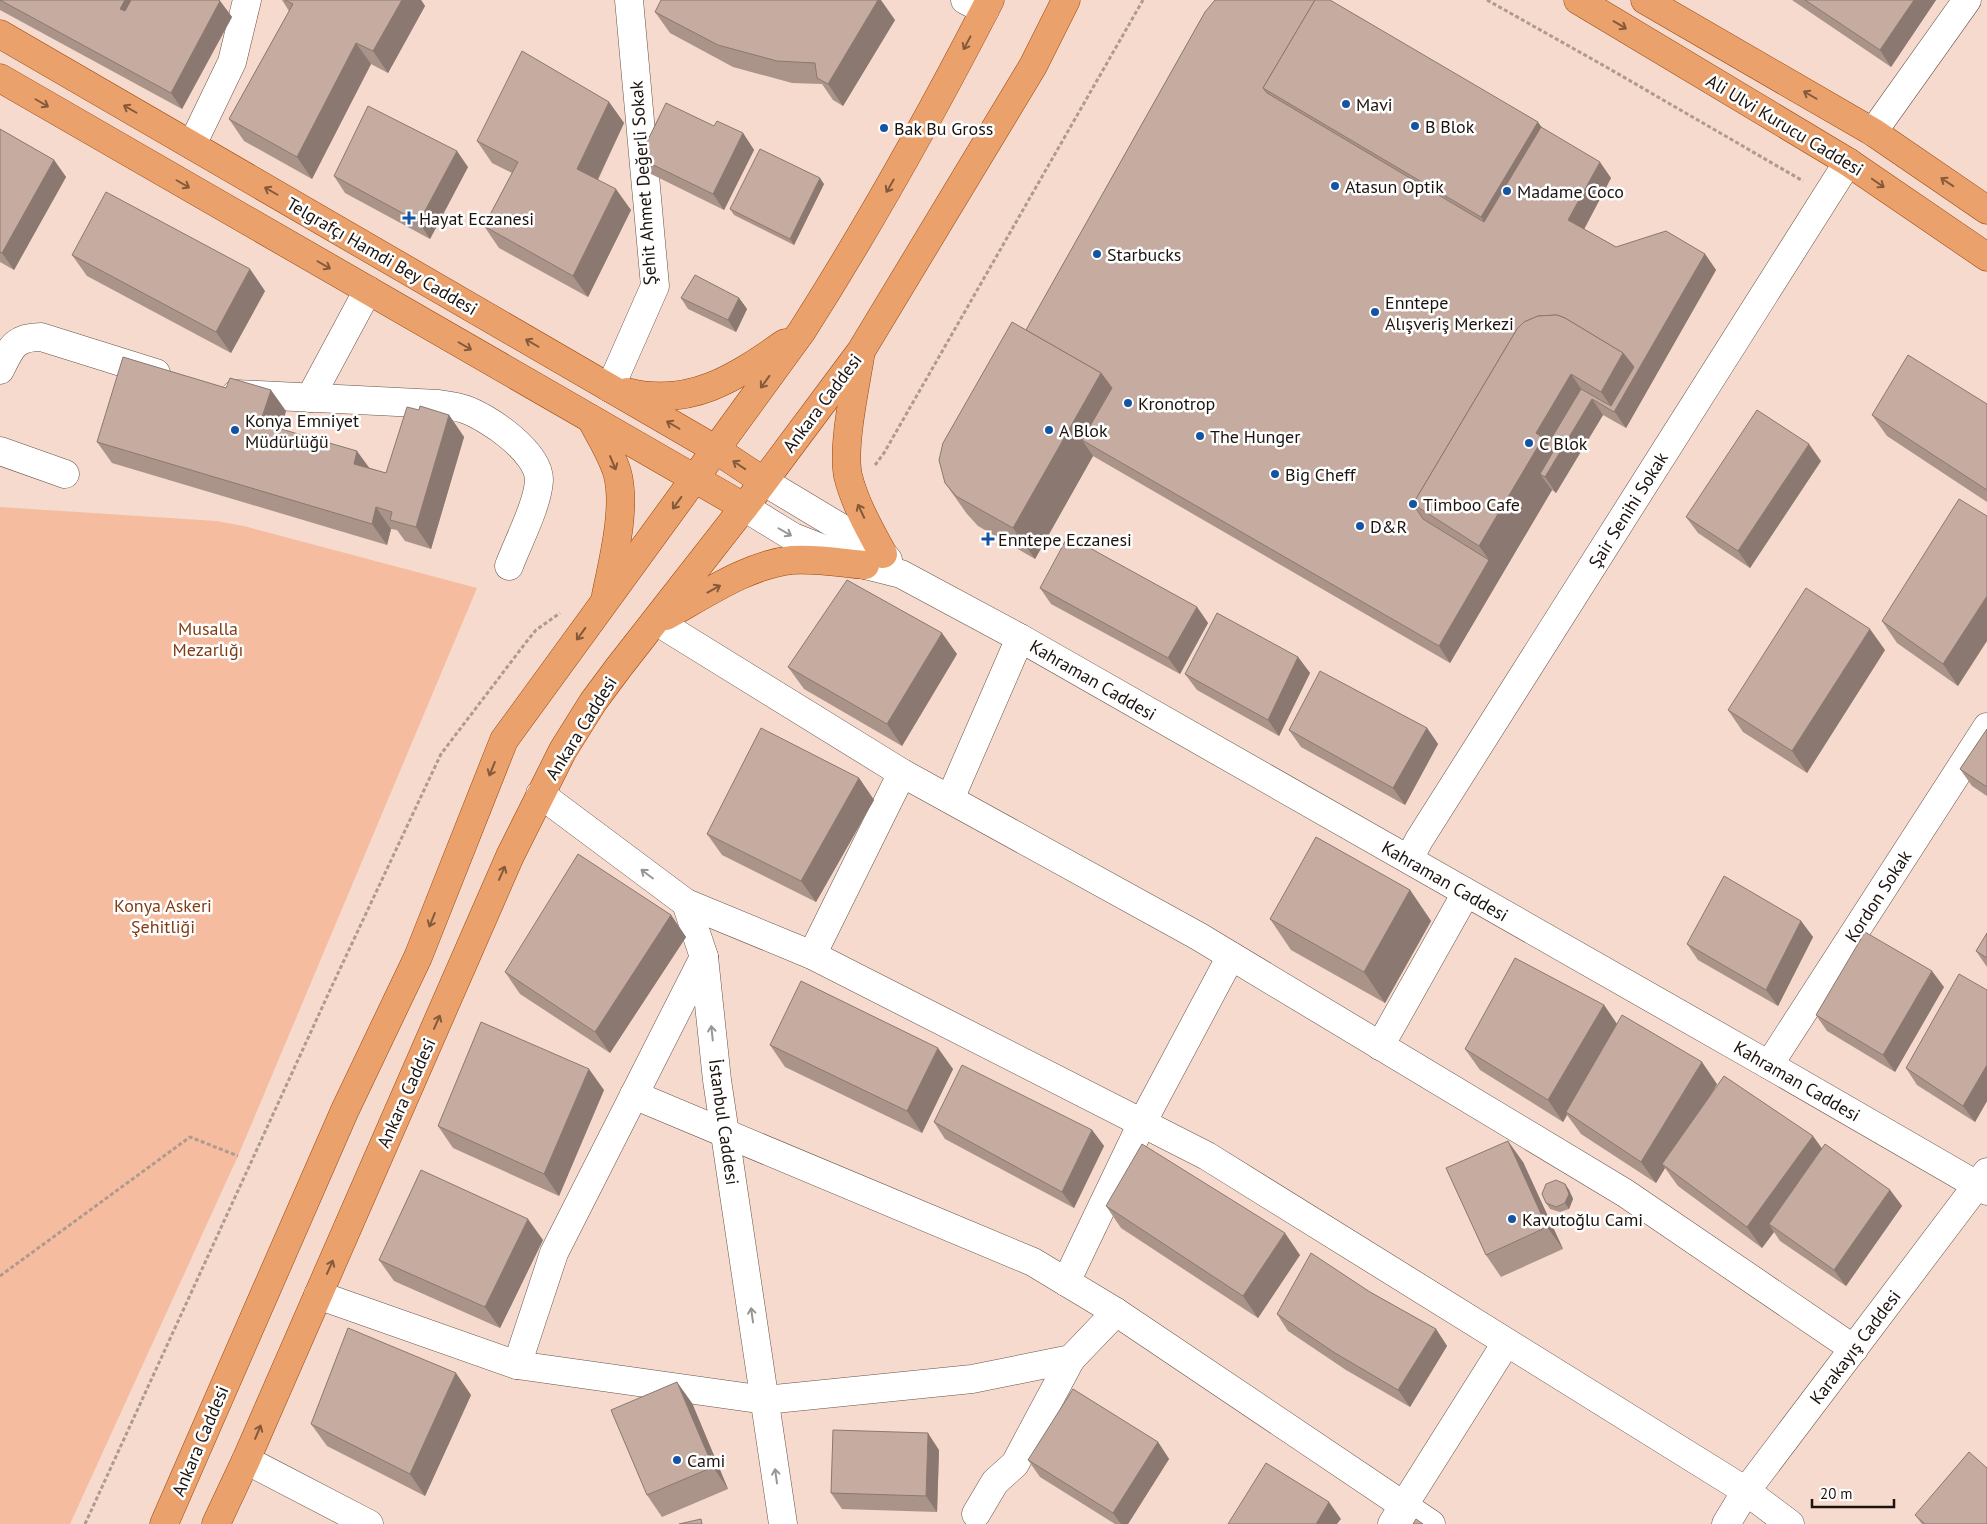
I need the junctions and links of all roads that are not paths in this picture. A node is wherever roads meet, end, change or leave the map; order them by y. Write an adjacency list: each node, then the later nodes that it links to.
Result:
1 (247, 0): 13 (street)
2 (629, 0): 22 (street, Şehit Ahmet Değerli Sokak)
3 (1066, 0): 10 (main road, Ankara Caddesi)
4 (1070, 0): 10 (main road)
5 (1578, 0): 14 (main road, Ali Ulvi Kurucu Caddesi, one-way to 14)
6 (1645, 0): 12 (main road, Ali Ulvi Kurucu Caddesi, one-way to 6)
7 (1967, 0): 12 (street)
8 (980, 3): 18 (main road, Ankara Caddesi, one-way to 18)
9 (0, 34): 13 (main road, Telgrafçı Hamdi Bey Caddesi, one-way to 9)
10 (1033, 66): 19 (main road, Ankara Caddesi)
11 (0, 78): 17 (main road, Telgrafçı Hamdi Bey Caddesi, one-way to 17)
12 (1873, 132): 15 (main road, Ali Ulvi Kurucu Caddesi, one-way to 12)
13 (192, 145): 22 (main road, Telgrafçı Hamdi Bey Caddesi, one-way to 13)
14 (1848, 162): 16 (main road, Ali Ulvi Kurucu Caddesi, one-way to 16); 41 (street, Şair Senihi Sokak)
15 (1987, 210)
16 (1987, 257)
17 (368, 290): 24 (street); 25 (main road, Telgrafçı Hamdi Bey Caddesi, one-way to 25)
18 (802, 331): 22 (main road); 26 (main road, Ankara Caddesi, one-way to 26)
19 (861, 351): 30 (main road, Ankara Caddesi); 32 (main road, one-way to 19)
20 (0, 370): 21 (street)
21 (184, 382)
22 (610, 388): 26 (main road, Telgrafçı Hamdi Bey Caddesi, one-way to 22)
23 (212, 390): 24 (street)
24 (310, 398): 33 (street)
25 (591, 419): 29 (main road, Telgrafçı Hamdi Bey Caddesi); 34 (main road, one-way to 34)
26 (715, 449): 29 (main road, Ankara Caddesi); 30 (main road, Telgrafçı Hamdi Bey Caddesi, one-way to 26)
27 (0, 451): 28 (street)
28 (64, 474)
29 (694, 480): 31 (main road, Telgrafçı Hamdi Bey Caddesi); 34 (main road, Ankara Caddesi, one-way to 34)
30 (763, 481): 31 (main road, Ankara Caddesi); 32 (street, Kahraman Caddesi)
31 (744, 507): 32 (street, Kahraman Caddesi, one-way to 32); 35 (main road, Ankara Caddesi)
32 (874, 560): 35 (main road, one-way to 32); 36 (street, Kahraman Caddesi)
33 (509, 566)
34 (604, 603): 65 (main road, Ankara Caddesi, one-way to 65)
35 (656, 621): 38 (street); 39 (main road, Ankara Caddesi)
36 (1020, 638): 40 (street); 41 (street, Kahraman Caddesi)
37 (1987, 727): 48 (street, Kordon Sokak)
38 (902, 773): 40 (street); 44 (street)
39 (540, 794): 43 (street, one-way to 39); 54 (main road, Ankara Caddesi, one-way to 39)
40 (950, 799): 45 (street)
41 (1409, 859): 42 (street, Kahraman Caddesi)
42 (1466, 893): 47 (street); 48 (street, Kahraman Caddesi)
43 (686, 903): 44 (street); 46 (street, İstanbul Caddesi)
44 (812, 955): 50 (street)
45 (1231, 956): 47 (street); 50 (street)
46 (704, 957): 49 (street); 51 (street, İstanbul Caddesi, one-way to 46)
47 (1380, 1046): 57 (street)
48 (1769, 1065): 52 (street, Kahraman Caddesi)
49 (634, 1096): 51 (street); 59 (street)
50 (1142, 1123): 53 (street); 56 (street)
51 (726, 1135): 53 (street); 60 (street, İstanbul Caddesi, one-way to 51)
52 (1984, 1183): 57 (street, Karakayış Caddesi)
53 (1066, 1282): 55 (street)
54 (318, 1295): 59 (street); 61 (main road, Ankara Caddesi, one-way to 54)
55 (1116, 1312): 58 (street); 64 (street)
56 (1506, 1342): 62 (street); 64 (street)
57 (1854, 1349): 62 (street, Karakayış Caddesi)
58 (1071, 1359): 60 (street); 63 (street)
59 (516, 1365): 60 (street)
60 (765, 1400): 68 (street, İstanbul Caddesi, one-way to 60)
61 (246, 1460): 66 (main road, Ankara Caddesi); 67 (street)
62 (1746, 1491): 70 (street, Karakayış Caddesi); 71 (street)
63 (976, 1514)
64 (1398, 1515): 69 (street)
65 (164, 1524)
66 (216, 1524)
67 (369, 1524)
68 (783, 1524)
69 (1431, 1524)
70 (1726, 1524)
71 (1790, 1524)

